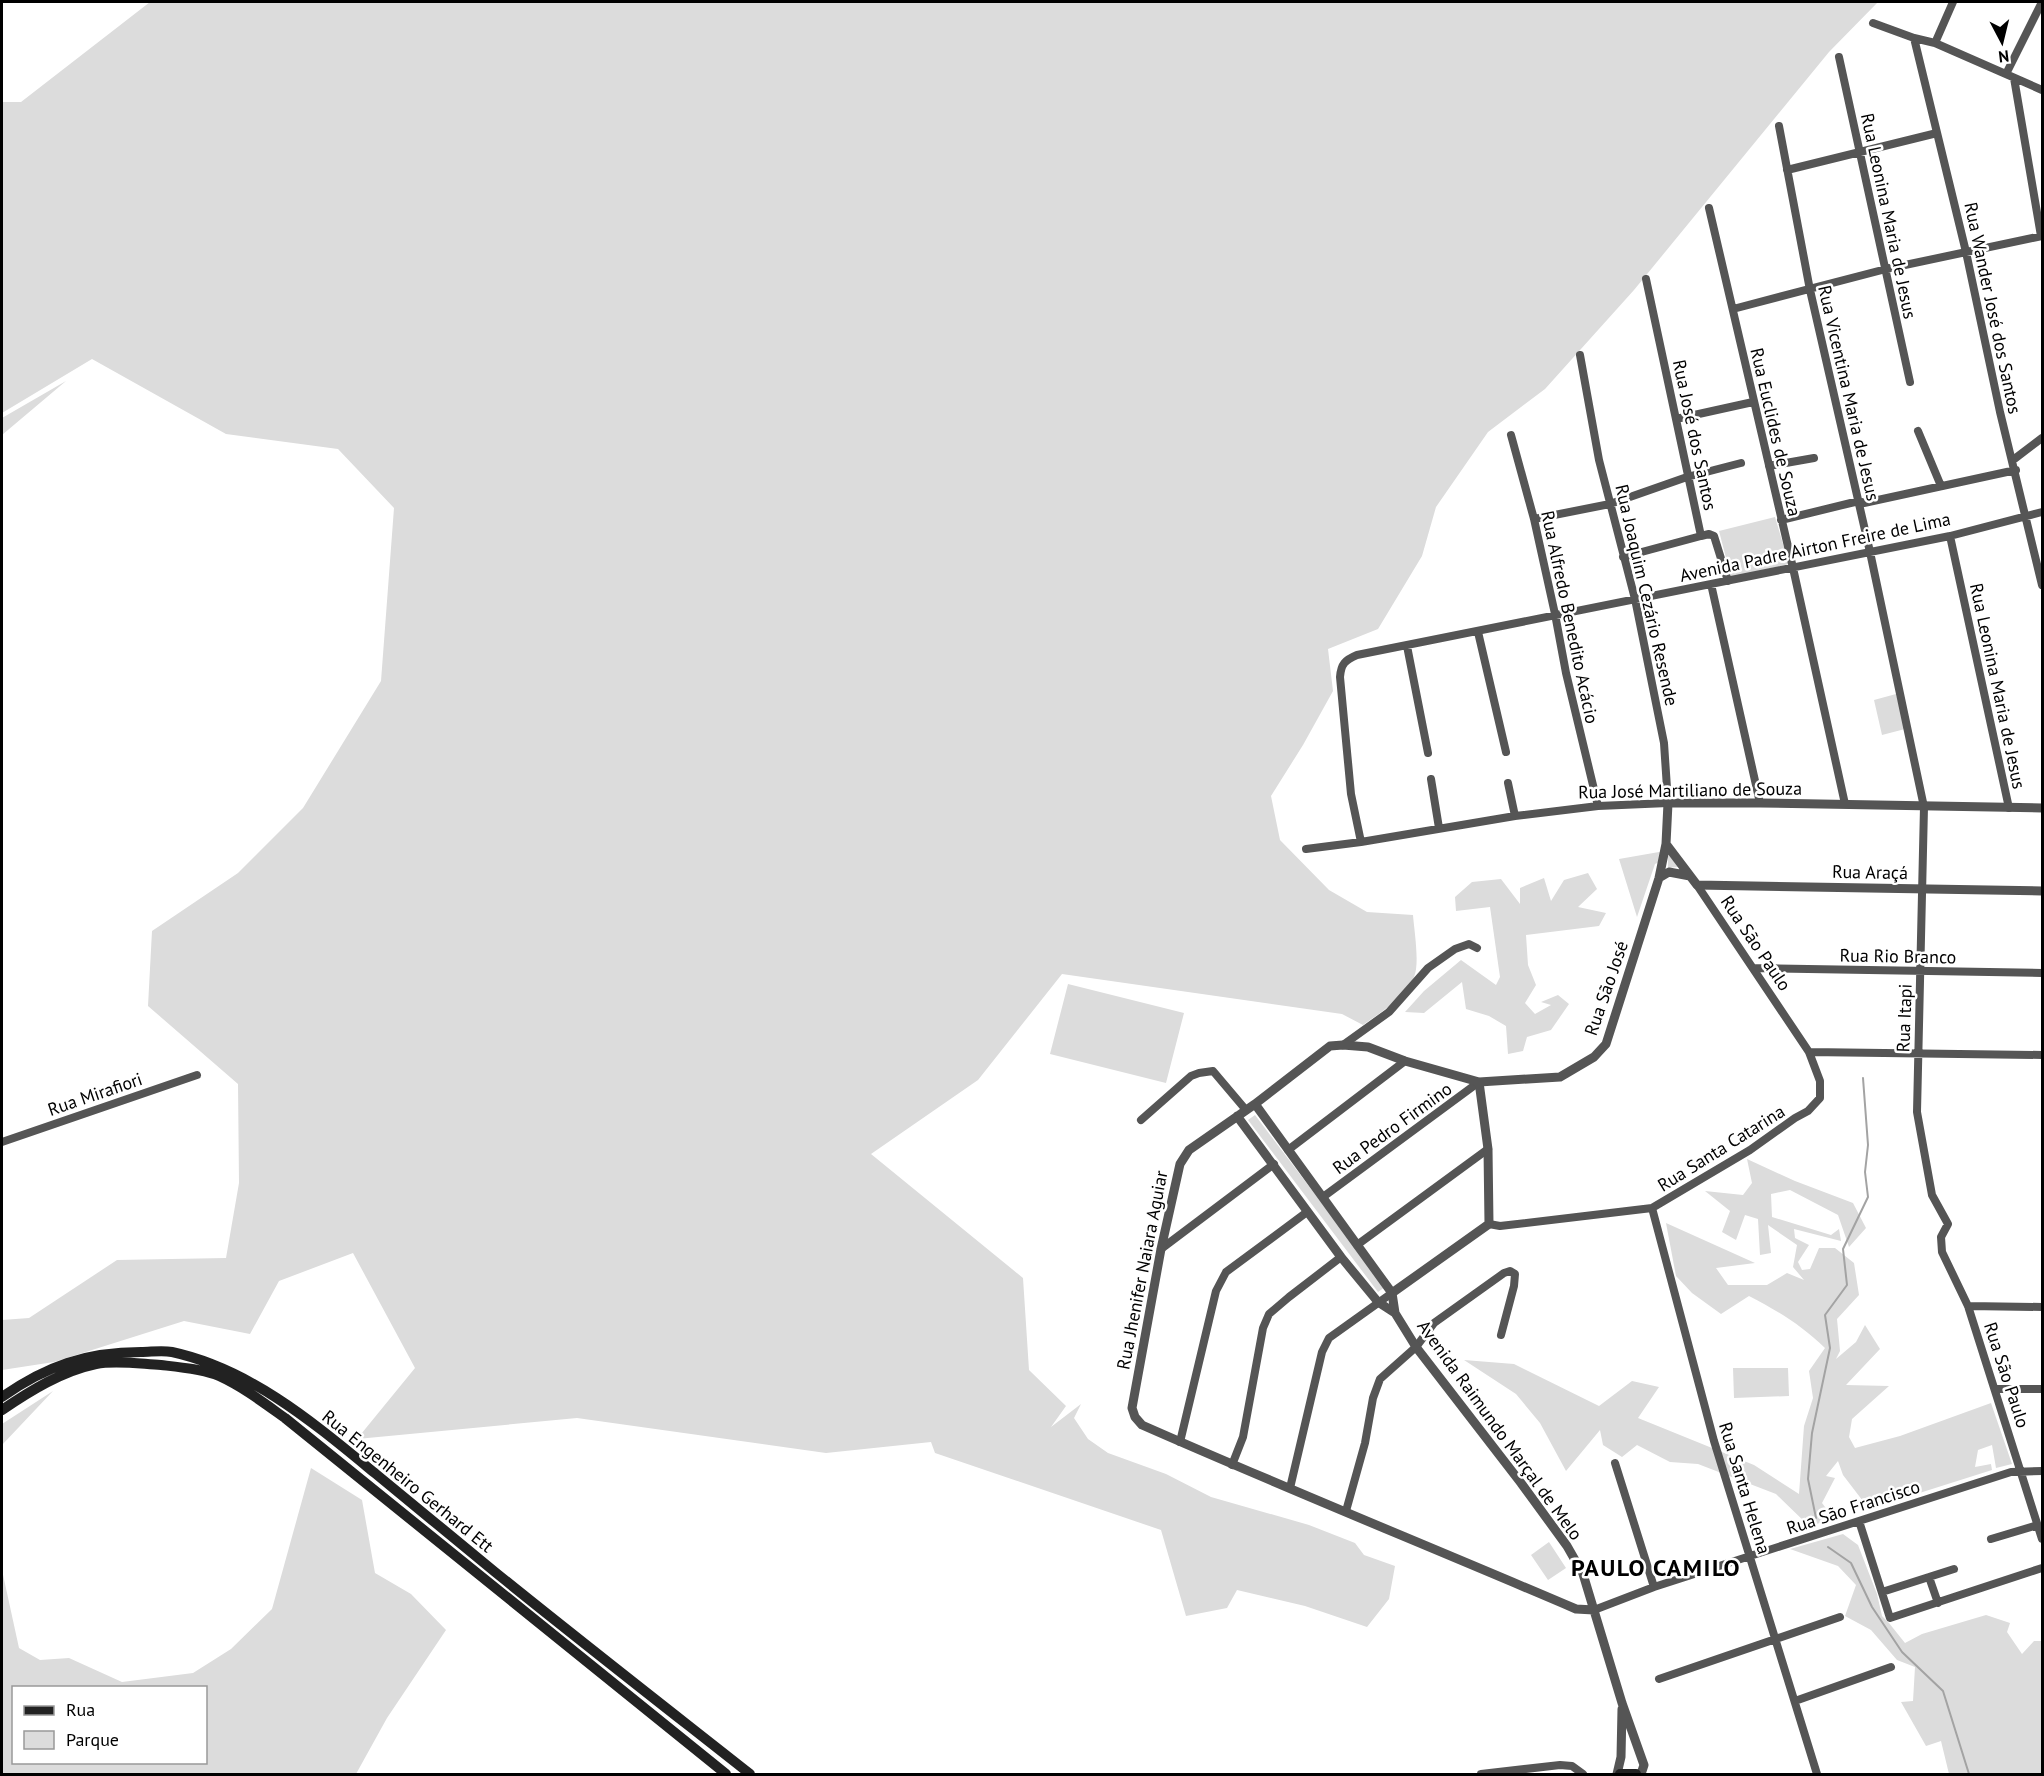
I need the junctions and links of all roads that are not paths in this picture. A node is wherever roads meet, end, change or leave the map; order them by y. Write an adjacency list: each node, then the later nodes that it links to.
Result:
1 (1953, 2): 5 (street)
2 (2042, 2): 7 (street)
3 (1873, 23): 4 (street)
4 (1914, 38): 5 (street); 10 (street, Rua Wander José dos Santos)
5 (1935, 43): 7 (street)
6 (1839, 57): 11 (street, Rua Leonina Maria de Jesus)
7 (2010, 76): 8 (street); 14 (street)
8 (2043, 90)
9 (1779, 126): 12 (street, Rua Vicentina Maria de Jesus)
10 (1937, 133): 11 (street); 15 (street, Rua Wander José dos Santos)
11 (1860, 152): 12 (street); 16 (street, Rua Leonina Maria de Jesus)
12 (1787, 170): 18 (street, Rua Vicentina Maria de Jesus)
13 (1709, 208): 19 (street, Rua Euclides de Souza)
14 (2042, 236): 15 (street)
15 (1966, 252): 16 (street); 28 (street, Rua Wander José dos Santos)
16 (1886, 269): 18 (street); 21 (street, Rua Leonina Maria de Jesus)
17 (1646, 279): 23 (street, Rua José dos Santos)
18 (1810, 290): 19 (street); 34 (street, Rua Vicentina Maria de Jesus)
19 (1733, 309): 22 (street, Rua Euclides de Souza)
20 (1580, 355): 35 (street, Rua Joaquim Cezário Resende)
21 (1910, 382)
22 (1753, 402): 23 (street); 30 (street, Rua Euclides de Souza)
23 (1676, 419): 32 (street, Rua José dos Santos)
24 (1918, 431): 33 (street)
25 (1511, 435): 38 (street, Rua Alfredo Benedito Acácio)
26 (2043, 438): 28 (street)
27 (1814, 458): 30 (street)
28 (2013, 460): 31 (street, Rua Wander José dos Santos)
29 (1741, 463): 32 (street)
30 (1769, 466): 39 (street, Rua Euclides de Souza)
31 (2016, 470): 33 (street, Avenida Padre Airton Freire de Lima); 37 (street, Rua Wander José dos Santos)
32 (1687, 477): 35 (street); 40 (street, Rua José dos Santos)
33 (1941, 486): 34 (street, Avenida Padre Airton Freire de Lima)
34 (1859, 501): 39 (street, Avenida Padre Airton Freire de Lima); 42 (street, Rua Vicentina Maria de Jesus)
35 (1610, 504): 38 (street); 43 (street, Rua Joaquim Cezário Resende)
36 (2043, 512): 37 (street, Avenida Padre Airton Freire de Lima)
37 (2026, 516): 41 (street, Avenida Padre Airton Freire de Lima); 47 (street, Rua Wander José dos Santos)
38 (1534, 519): 49 (street, Rua Alfredo Benedito Acácio)
39 (1782, 520): 44 (street, Rua Euclides de Souza)
40 (1701, 536): 43 (street, Avenida Padre Airton Freire de Lima); 45 (street, Rua José dos Santos)
41 (1950, 536): 42 (street, Avenida Padre Airton Freire de Lima); 61 (street, Rua Leonina Maria de Jesus)
42 (1870, 552): 44 (street, Avenida Padre Airton Freire de Lima); 60 (street, Rua Vicentina Maria de Jesus)
43 (1623, 557): 48 (street, Rua Joaquim Cezário Resende)
44 (1792, 568): 45 (street, Avenida Padre Airton Freire de Lima); 58 (street, Rua Euclides de Souza)
45 (1728, 581): 46 (street, Avenida Padre Airton Freire de Lima)
46 (1712, 584): 48 (street, Avenida Padre Airton Freire de Lima); 56 (street)
47 (2043, 585)
48 (1635, 599): 49 (street, Avenida Padre Airton Freire de Lima); 57 (street, Rua Joaquim Cezário Resende)
49 (1555, 614): 50 (street, Avenida Padre Airton Freire de Lima); 59 (street, Rua Alfredo Benedito Acácio)
50 (1478, 632): 51 (street, Avenida Padre Airton Freire de Lima); 52 (street)
51 (1407, 646): 53 (street); 65 (street, Avenida Padre Airton Freire de Lima)
52 (1506, 752)
53 (1428, 753)
54 (1431, 779): 64 (street)
55 (1508, 783): 63 (street)
56 (1760, 802): 57 (street, Rua José Martiliano de Souza); 58 (street, Rua José Martiliano de Souza)
57 (1668, 803): 59 (street, Rua José Martiliano de Souza); 66 (street, Rua Joaquim Cezário Resende)
58 (1845, 804): 60 (street, Rua José Martiliano de Souza)
59 (1598, 806): 63 (street, Rua José Martiliano de Souza)
60 (1924, 807): 61 (street, Rua José Martiliano de Souza); 71 (street, Rua Itapi)
61 (2009, 808): 62 (street, Rua José Martiliano de Souza)
62 (2043, 808)
63 (1515, 816): 64 (street, Rua José Martiliano de Souza)
64 (1439, 828): 65 (street, Rua José Martiliano de Souza)
65 (1361, 842): 67 (street, Rua José Martiliano de Souza)
66 (1666, 844): 68 (street, Rua São Paulo); 69 (street, Rua São José)
67 (1306, 849)
68 (1690, 876): 69 (street); 70 (street, Rua São Paulo)
69 (1659, 878): 83 (street, Rua São José)
70 (1697, 885): 71 (street, Rua Araçá); 74 (street, Rua São Paulo)
71 (1922, 889): 72 (street, Rua Araçá); 75 (street, Rua Itapi)
72 (2043, 891)
73 (1477, 948): 77 (street)
74 (1754, 968): 75 (street, Rua Rio Branco); 78 (street, Rua São Paulo)
75 (1920, 972): 76 (street, Rua Rio Branco); 79 (street, Rua Itapi)
76 (2043, 973)
77 (1343, 1045): 81 (street); 85 (street, Rua Jhenifer Naiara Aguiar)
78 (1809, 1052): 79 (street); 84 (street, Rua São Paulo)
79 (1918, 1053): 80 (street); 97 (street, Rua Itapi)
80 (2043, 1055)
81 (1405, 1061): 83 (street); 91 (street)
82 (197, 1075): 89 (street, Rua Mirafiori)
83 (1479, 1082): 90 (street); 93 (street, Rua Pedro Firmino)
84 (1820, 1098): 94 (street, Rua Santa Catarina)
85 (1255, 1104): 86 (street, Rua Jhenifer Naiara Aguiar); 91 (street, Avenida Raimundo Marçal de Melo)
86 (1246, 1110): 87 (street, Rua Jhenifer Naiara Aguiar); 88 (street)
87 (1237, 1116): 92 (street, Avenida Raimundo Marçal de Melo); 99 (street, Rua Jhenifer Naiara Aguiar)
88 (1141, 1119)
89 (2, 1142)
90 (1488, 1149): 96 (street); 98 (street)
91 (1288, 1150): 93 (street, Avenida Raimundo Marçal de Melo)
92 (1274, 1164): 95 (street, Avenida Raimundo Marçal de Melo); 99 (street)
93 (1323, 1197): 98 (street, Avenida Raimundo Marçal de Melo)
94 (1652, 1208): 96 (street, Rua Santa Catarina); 123 (street, Rua Santa Helena)
95 (1307, 1212): 100 (street, Avenida Raimundo Marçal de Melo); 112 (street)
96 (1489, 1224): 101 (street)
97 (1948, 1224): 103 (street, Rua São Paulo)
98 (1358, 1245): 101 (street, Avenida Raimundo Marçal de Melo)
99 (1161, 1249): 112 (street, Rua Jhenifer Naiara Aguiar)
100 (1341, 1257): 102 (street, Avenida Raimundo Marçal de Melo); 114 (street)
101 (1392, 1293): 102 (street); 105 (street, Avenida Raimundo Marçal de Melo)
102 (1378, 1302): 105 (street, Avenida Raimundo Marçal de Melo); 117 (street)
103 (1968, 1306): 104 (street); 108 (street, Rua São Paulo)
104 (2043, 1307)
105 (1395, 1313): 107 (street, Avenida Raimundo Marçal de Melo)
106 (1501, 1335): 107 (street)
107 (1416, 1347): 118 (street); 130 (street, Avenida Raimundo Marçal de Melo)
108 (1996, 1389): 109 (street); 115 (street, Rua São Paulo)
109 (2043, 1389)
110 (2, 1397): 138 (main road, Rua Engenheiro Gerhard Ett)
111 (2, 1410): 137 (main road, Rua Engenheiro Gerhard Ett)
112 (1180, 1442): 114 (street, Rua Jhenifer Naiara Aguiar)
113 (1615, 1463): 127 (street)
114 (1232, 1465): 117 (street, Rua Jhenifer Naiara Aguiar)
115 (2019, 1471): 116 (street, Rua São Francisco); 119 (street, Rua São Francisco); 120 (street, Rua São Paulo)
116 (2043, 1471)
117 (1290, 1488): 118 (street, Rua Jhenifer Naiara Aguiar)
118 (1346, 1511): 130 (street, Rua Jhenifer Naiara Aguiar)
119 (1859, 1521): 123 (street, Rua São Francisco); 128 (street)
120 (2038, 1525): 121 (street); 122 (street, Rua São Paulo)
121 (1991, 1539)
122 (2043, 1539)
123 (1750, 1556): 127 (street, Rua São Francisco); 132 (street, Rua Santa Helena)
124 (2043, 1568): 129 (street)
125 (1954, 1569): 126 (street)
126 (1929, 1577): 128 (street); 129 (street)
127 (1653, 1587): 130 (street, Rua São Francisco)
128 (1882, 1592): 129 (street)
129 (1938, 1603)
130 (1594, 1610): 136 (street, Avenida Raimundo Marçal de Melo)
131 (1840, 1617): 132 (street)
132 (1776, 1638): 134 (street); 135 (street, Rua Santa Helena)
133 (1891, 1667): 135 (street)
134 (1659, 1679)
135 (1795, 1701): 144 (street, Rua Santa Helena)
136 (1622, 1703): 141 (street, Avenida Raimundo Marçal de Melo); 143 (street, Avenida Raimundo Marçal de Melo)
137 (726, 1774)
138 (750, 1774)
139 (1481, 1774): 140 (street)
140 (1583, 1774)
141 (1619, 1774): 142 (main road)
142 (1636, 1774)
143 (1641, 1774)
144 (1817, 1774)

